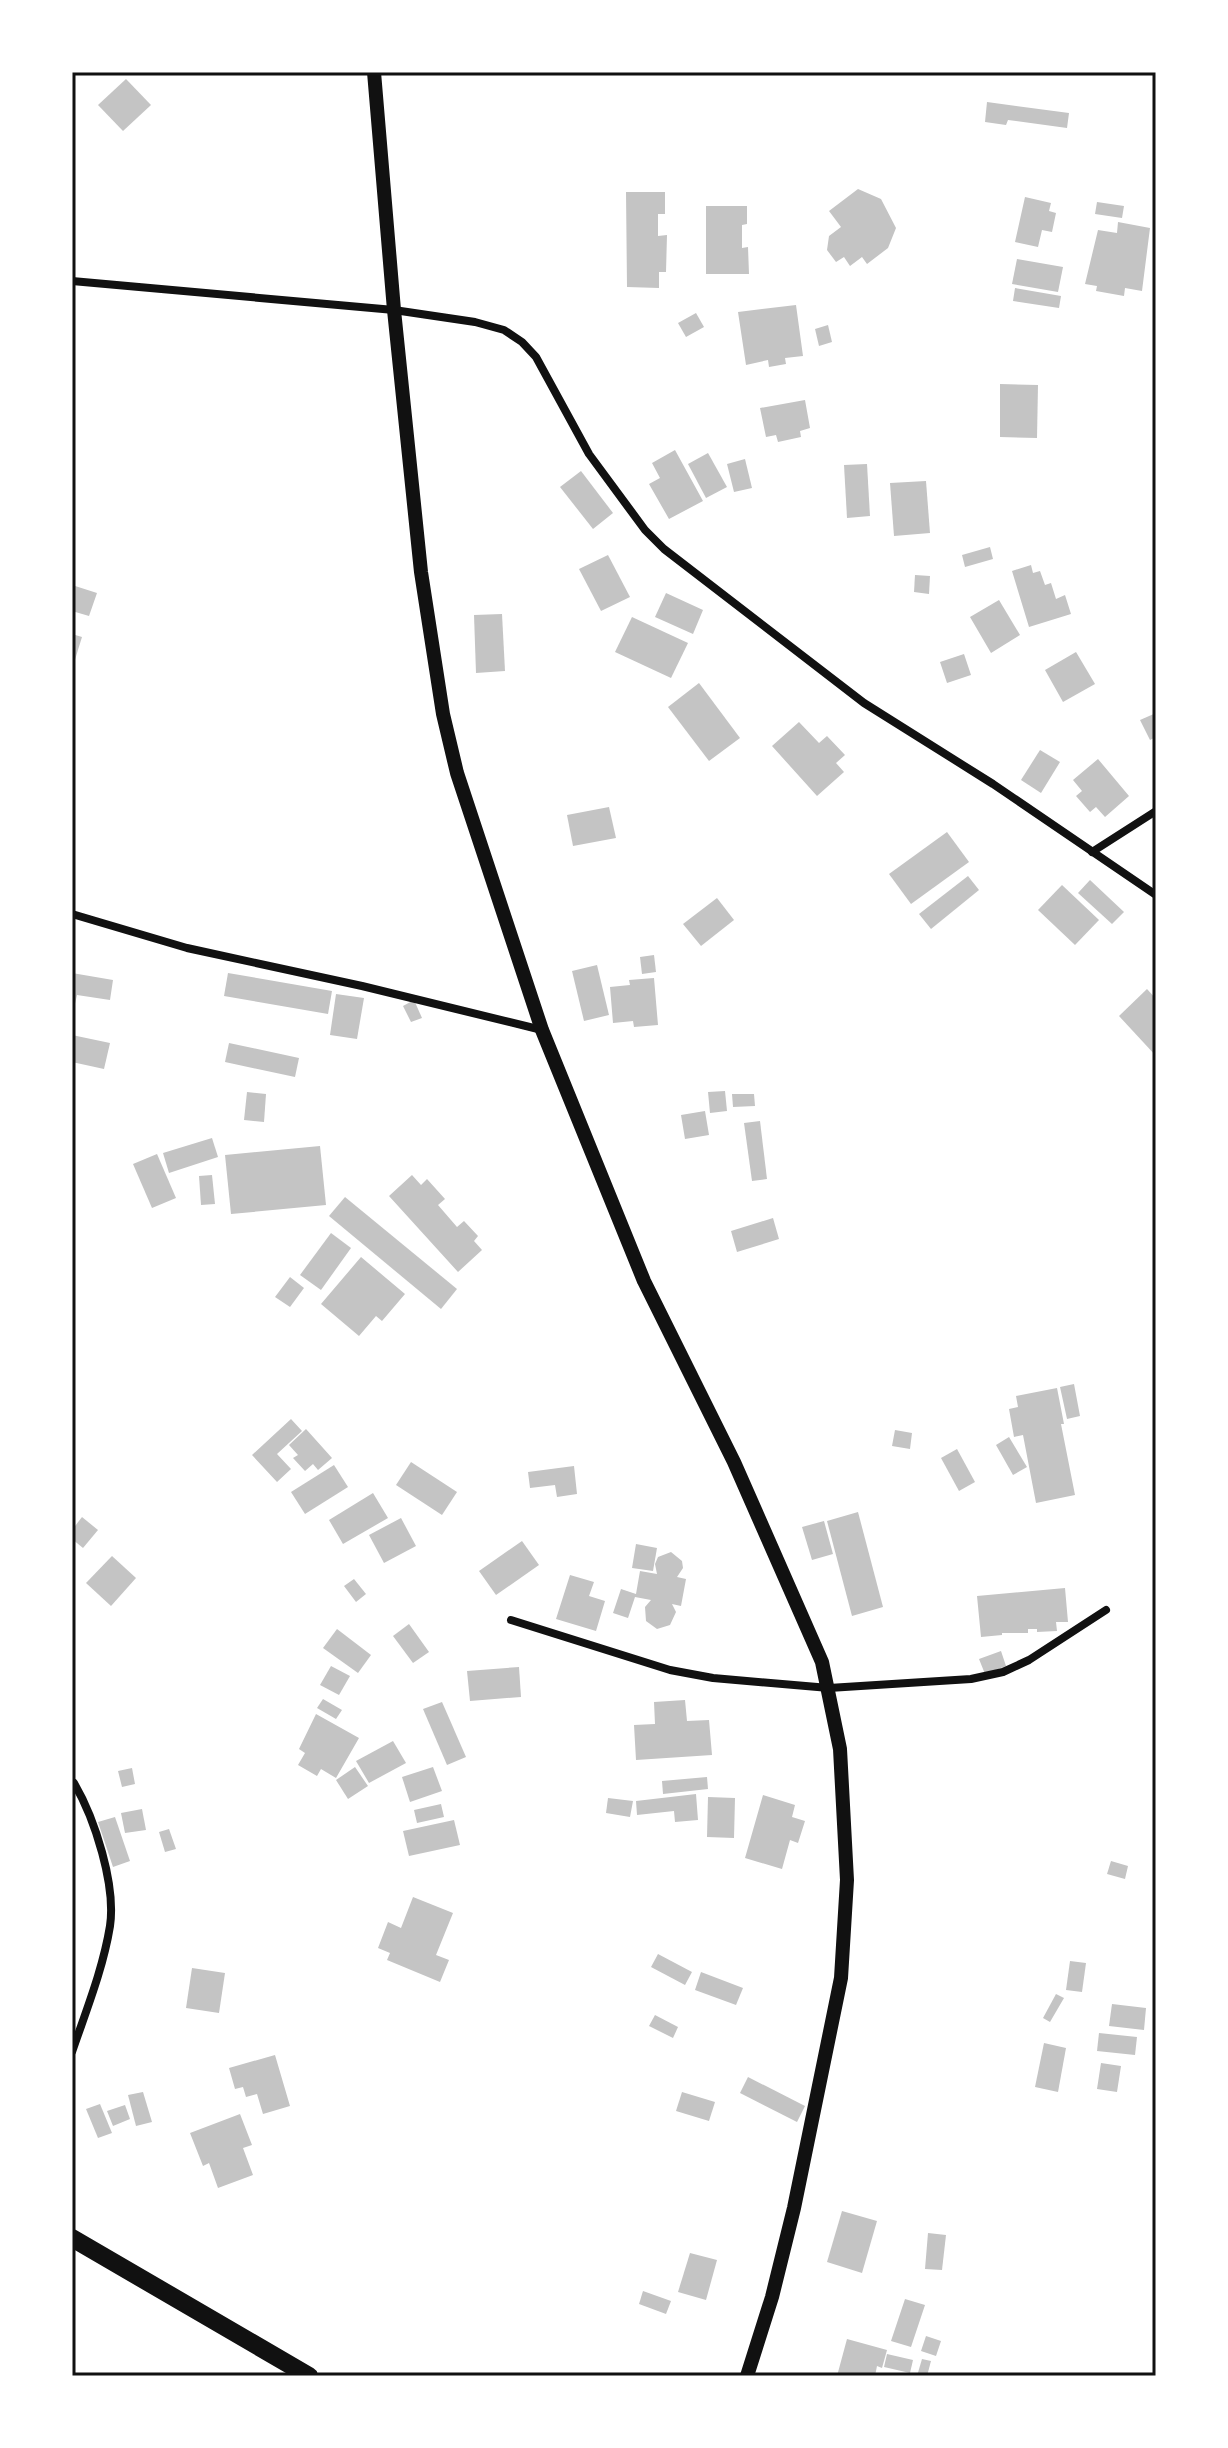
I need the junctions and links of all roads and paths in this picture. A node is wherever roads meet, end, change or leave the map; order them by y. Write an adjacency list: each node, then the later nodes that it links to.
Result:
1 (374, 72): 3 (street)
2 (72, 281): 3 (street)
3 (394, 310): 5 (street); 8 (street)
4 (1156, 811): 5 (street)
5 (1092, 852): 6 (street)
6 (1156, 895)
7 (72, 914): 8 (street)
8 (542, 1030): 11 (street)
9 (1106, 1610): 11 (street)
10 (511, 1620): 11 (street)
11 (829, 1688): 16 (street)
12 (74, 1783): 13 (street)
13 (72, 2052)
14 (72, 2238): 15 (main road)
15 (309, 2376)
16 (747, 2376)

